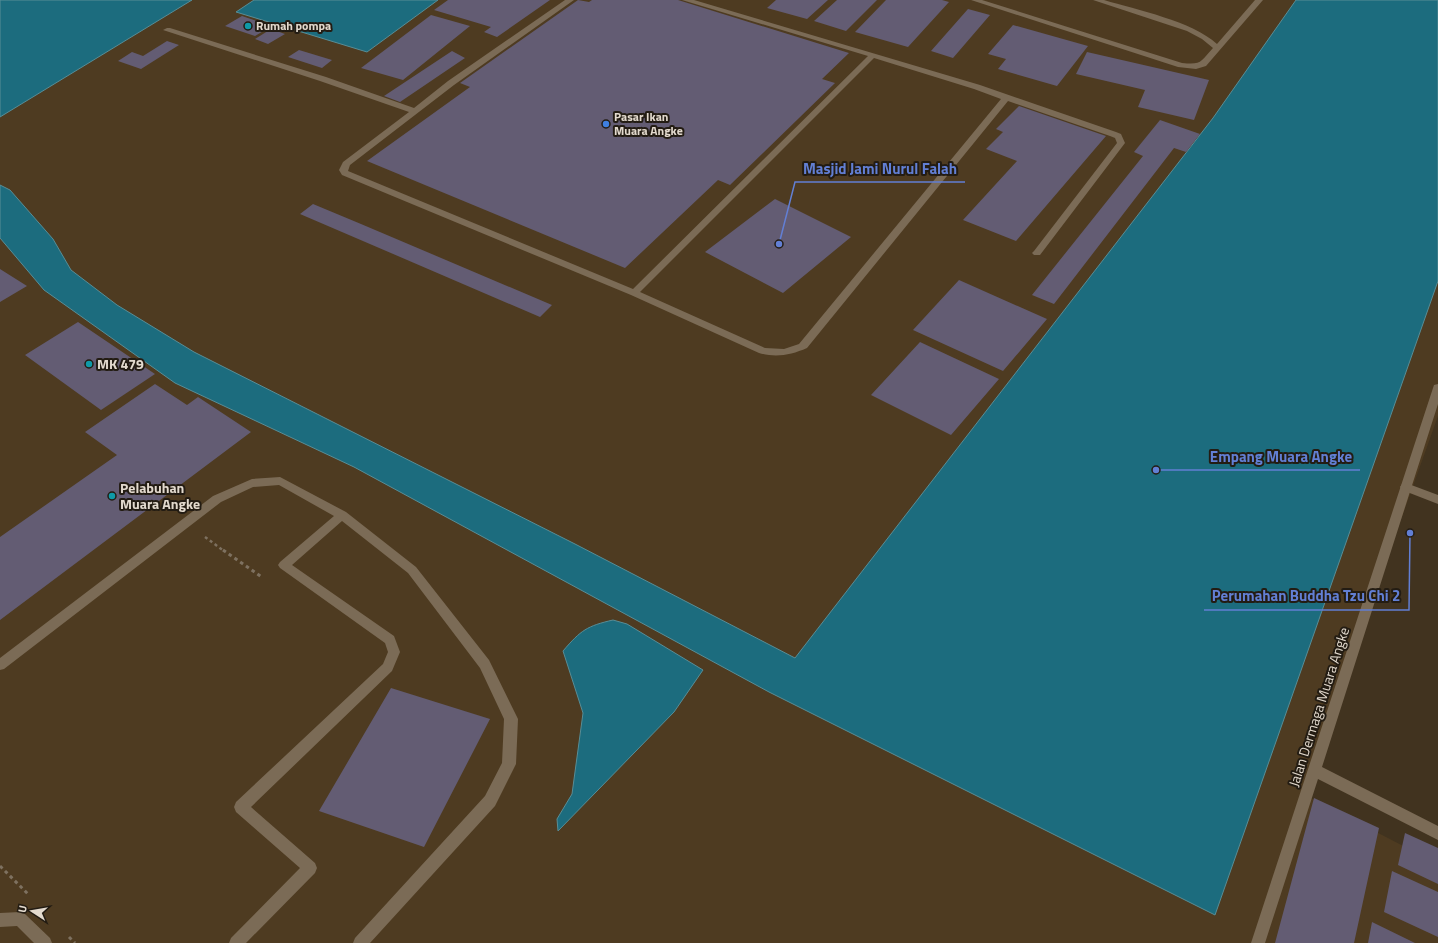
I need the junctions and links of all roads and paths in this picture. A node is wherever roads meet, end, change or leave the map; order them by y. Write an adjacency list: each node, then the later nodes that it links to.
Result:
1 (570, 0): 10 (street)
2 (686, 0): 8 (street)
3 (974, 0): 7 (street)
4 (1097, 0): 7 (street)
5 (1259, 0): 7 (street)
6 (167, 30): 10 (street)
7 (1218, 48)
8 (873, 55): 9 (street); 12 (street)
9 (1006, 98): 11 (street); 12 (street)
10 (415, 111): 12 (street)
11 (1037, 253)
12 (634, 293)
13 (1438, 388): 14 (street, Jalan Dermaga Muara Angke)
14 (1406, 487): 15 (street); 18 (street, Jalan Dermaga Muara Angke)
15 (1438, 500)
16 (342, 515): 17 (street); 22 (street); 23 (street)
17 (0, 665)
18 (1314, 770): 19 (street); 24 (street, Jalan Dermaga Muara Angke)
19 (1438, 833)
20 (0, 920): 21 (street)
21 (45, 943)
22 (236, 943)
23 (360, 943)
24 (1258, 943)

